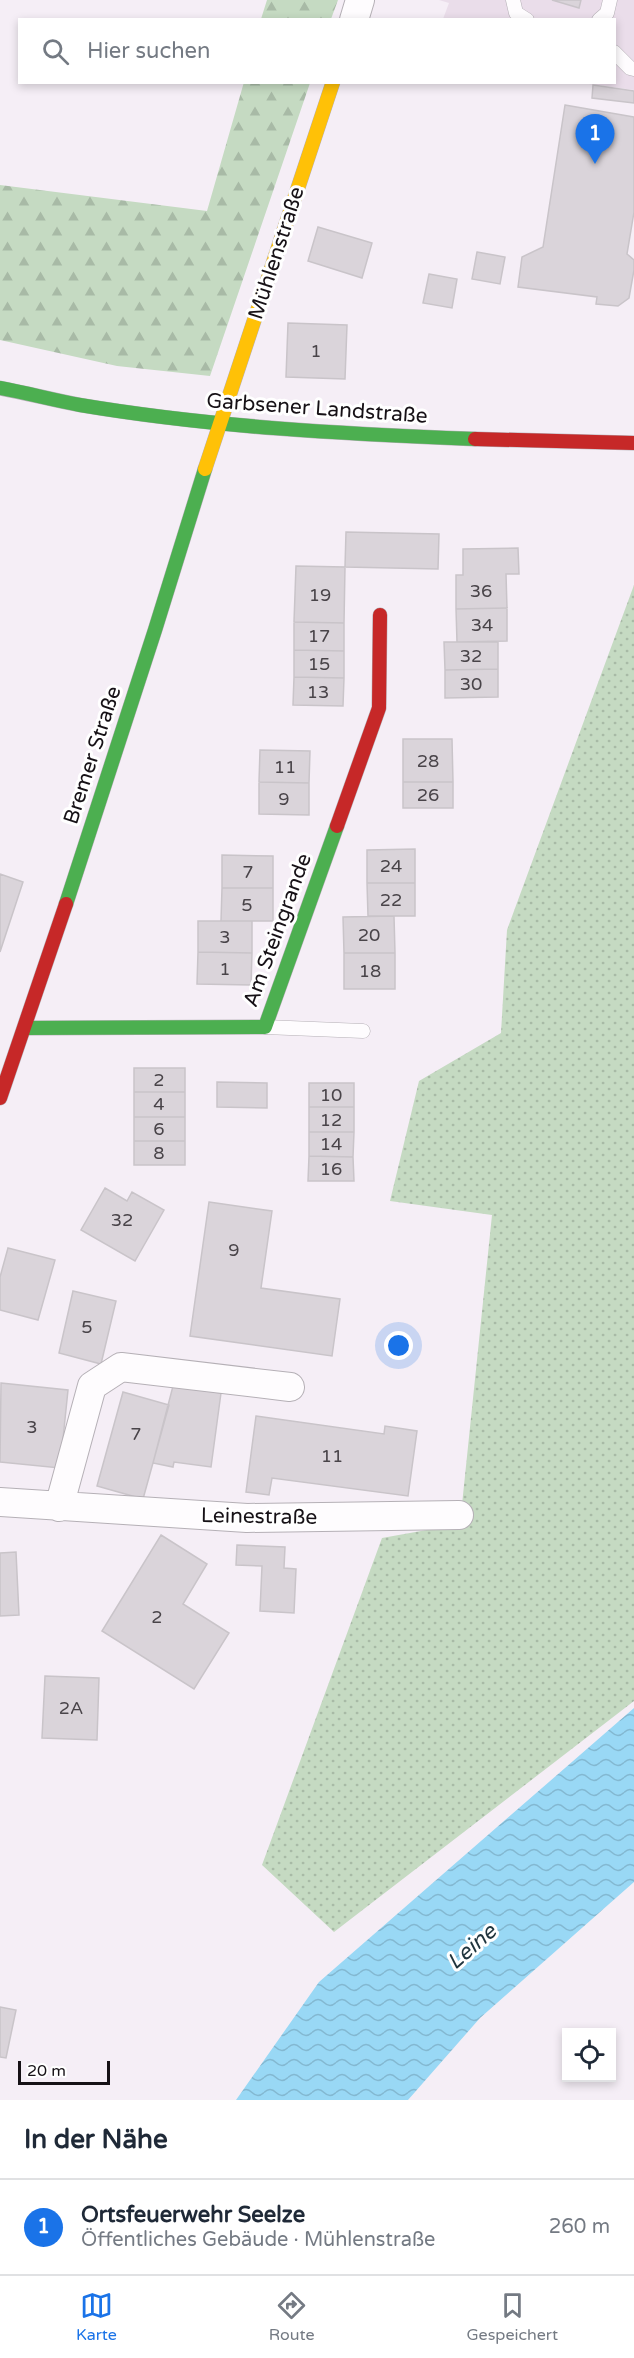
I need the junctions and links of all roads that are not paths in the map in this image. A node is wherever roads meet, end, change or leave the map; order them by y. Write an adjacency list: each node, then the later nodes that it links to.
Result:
1 (360, 0): 4 (street)
2 (513, 0): 5 (lane)
3 (610, 0): 6 (lane)
4 (355, 18)
5 (524, 18)
6 (602, 18)
7 (616, 53): 8 (lane)
8 (634, 69)
9 (332, 84): 11 (street, Mühlenstraße)
10 (0, 388): 11 (street, Garbsener Landstraße)
11 (219, 423): 12 (street, Garbsener Landstraße); 15 (street, Bremer Straße)
12 (634, 443)
13 (380, 615): 14 (street, Am Steingrande)
14 (265, 1027): 15 (street, Am Steingrande); 16 (lane)
15 (25, 1028): 17 (street, Bremer Straße)
16 (363, 1031)
17 (0, 1098)
18 (290, 1387): 20 (street)
19 (0, 1502): 20 (street, Leinestraße)
20 (58, 1507): 21 (street, Leinestraße)
21 (459, 1515)

